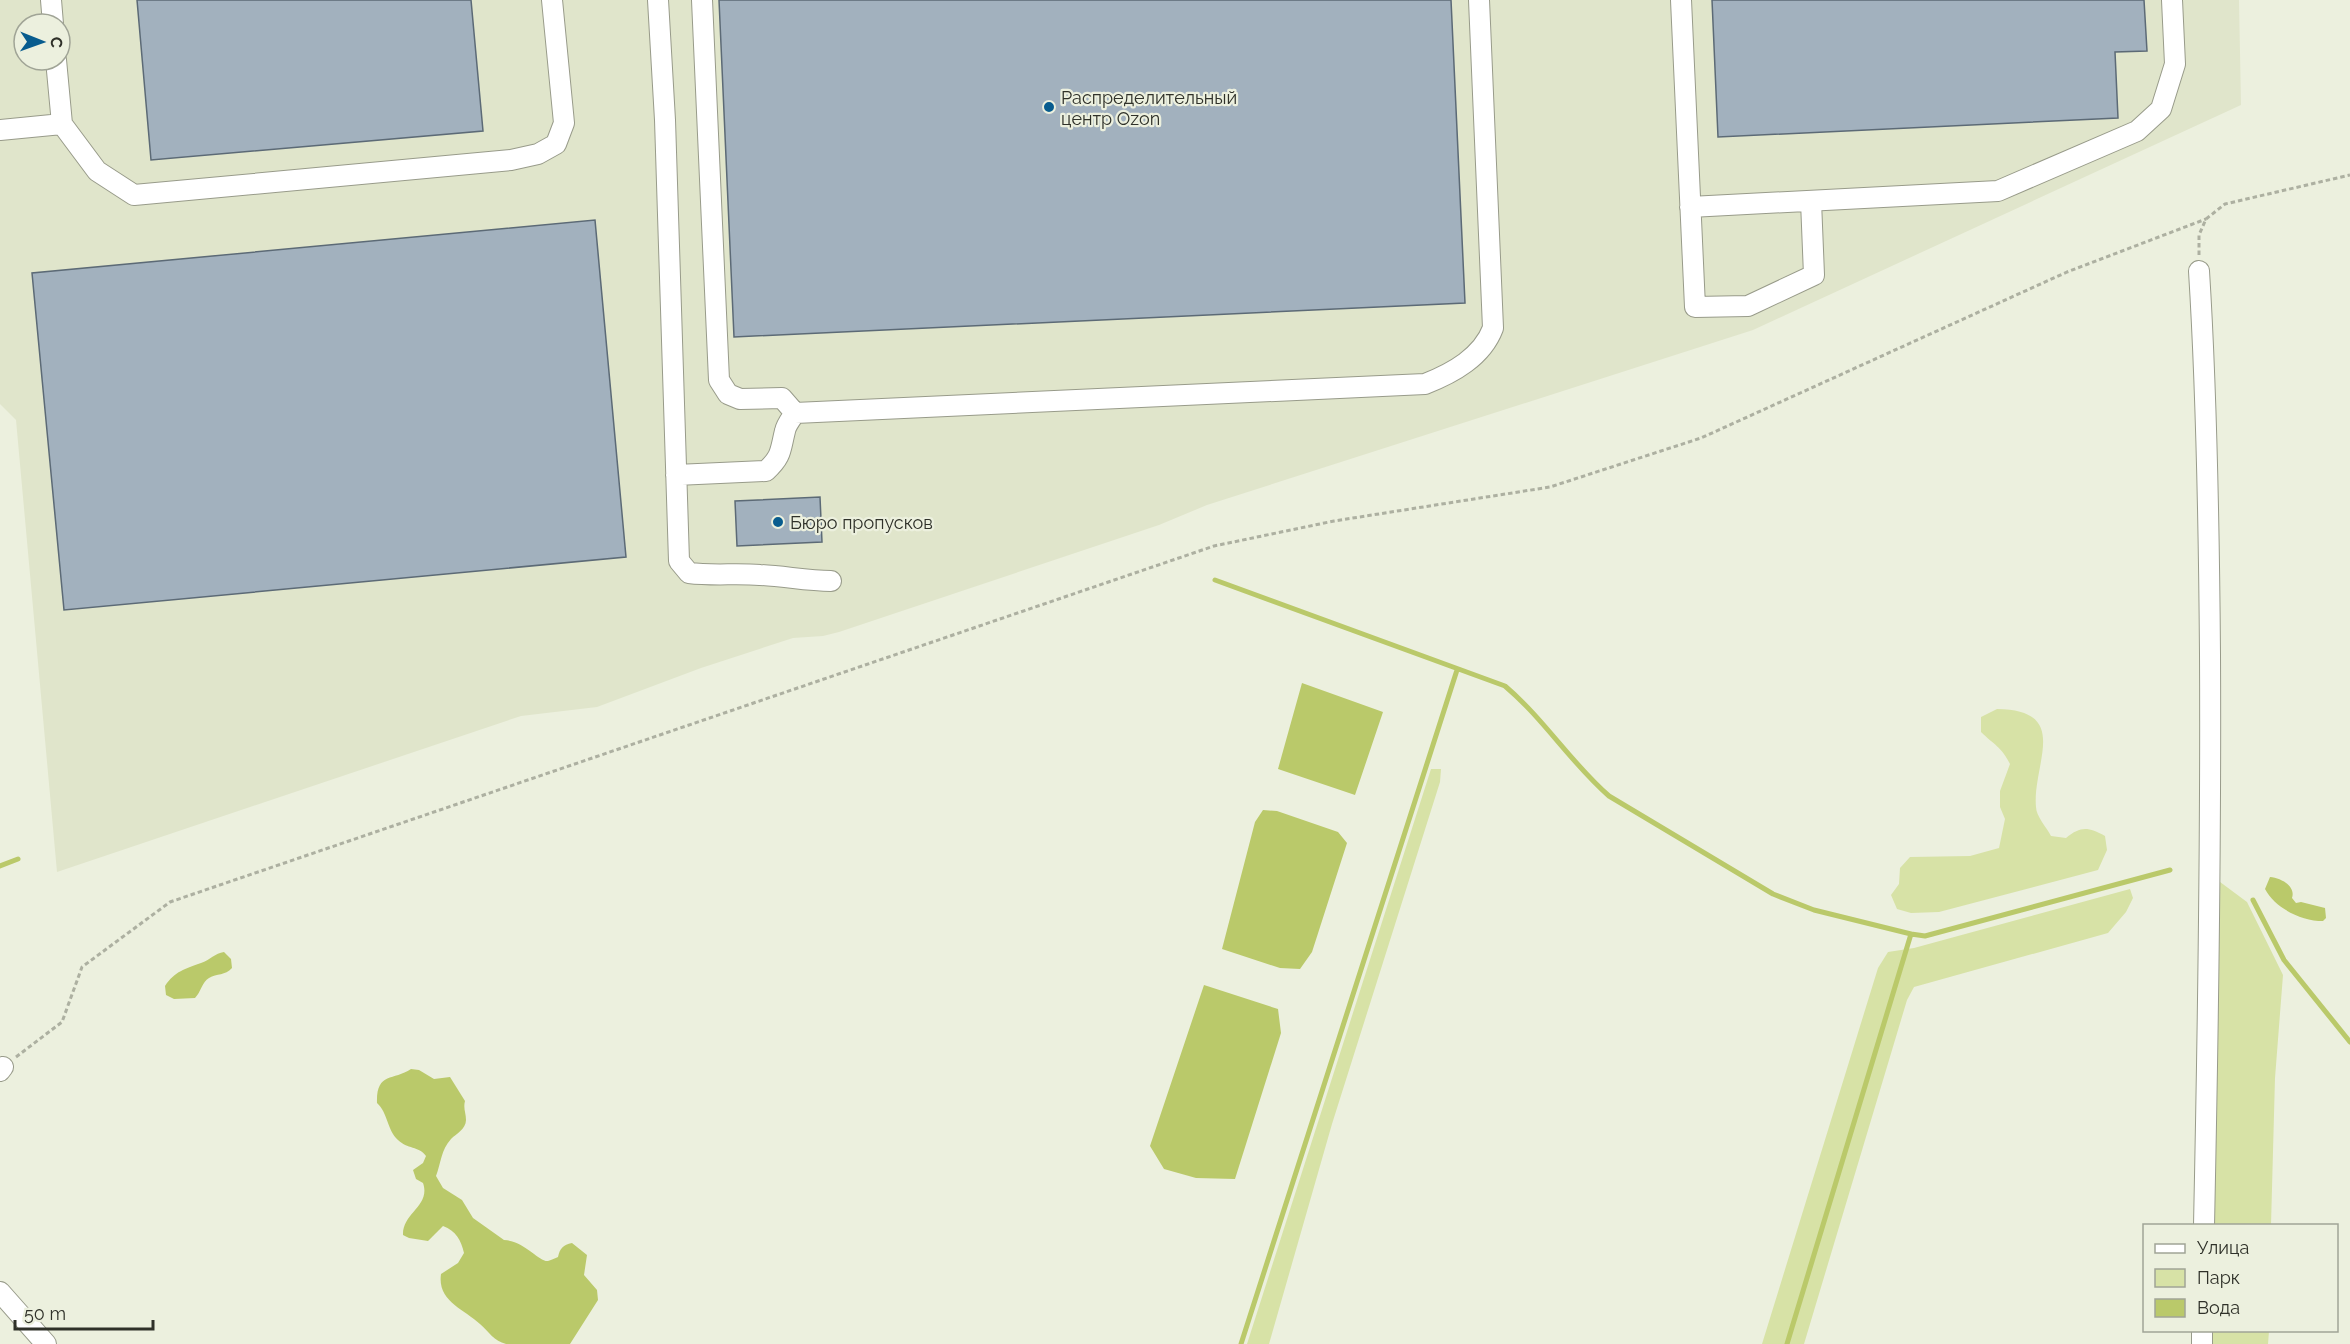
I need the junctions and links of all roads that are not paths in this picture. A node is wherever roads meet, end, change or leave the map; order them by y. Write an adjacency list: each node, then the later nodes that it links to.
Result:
1 (552, 0): 8 (lane)
2 (658, 0): 14 (lane)
3 (702, 0): 13 (lane)
4 (1479, 0): 13 (lane)
5 (1681, 0): 11 (lane)
6 (2172, 0): 10 (lane)
7 (57, 72): 8 (lane)
8 (62, 124): 9 (lane)
9 (0, 130)
10 (1811, 201): 11 (lane); 11 (lane)
11 (1690, 207)
12 (2199, 271): 16 (lane)
13 (795, 413): 14 (lane)
14 (676, 475): 15 (lane)
15 (831, 581)
16 (2204, 1224)
17 (0, 1292): 18 (lane)
18 (46, 1344)

